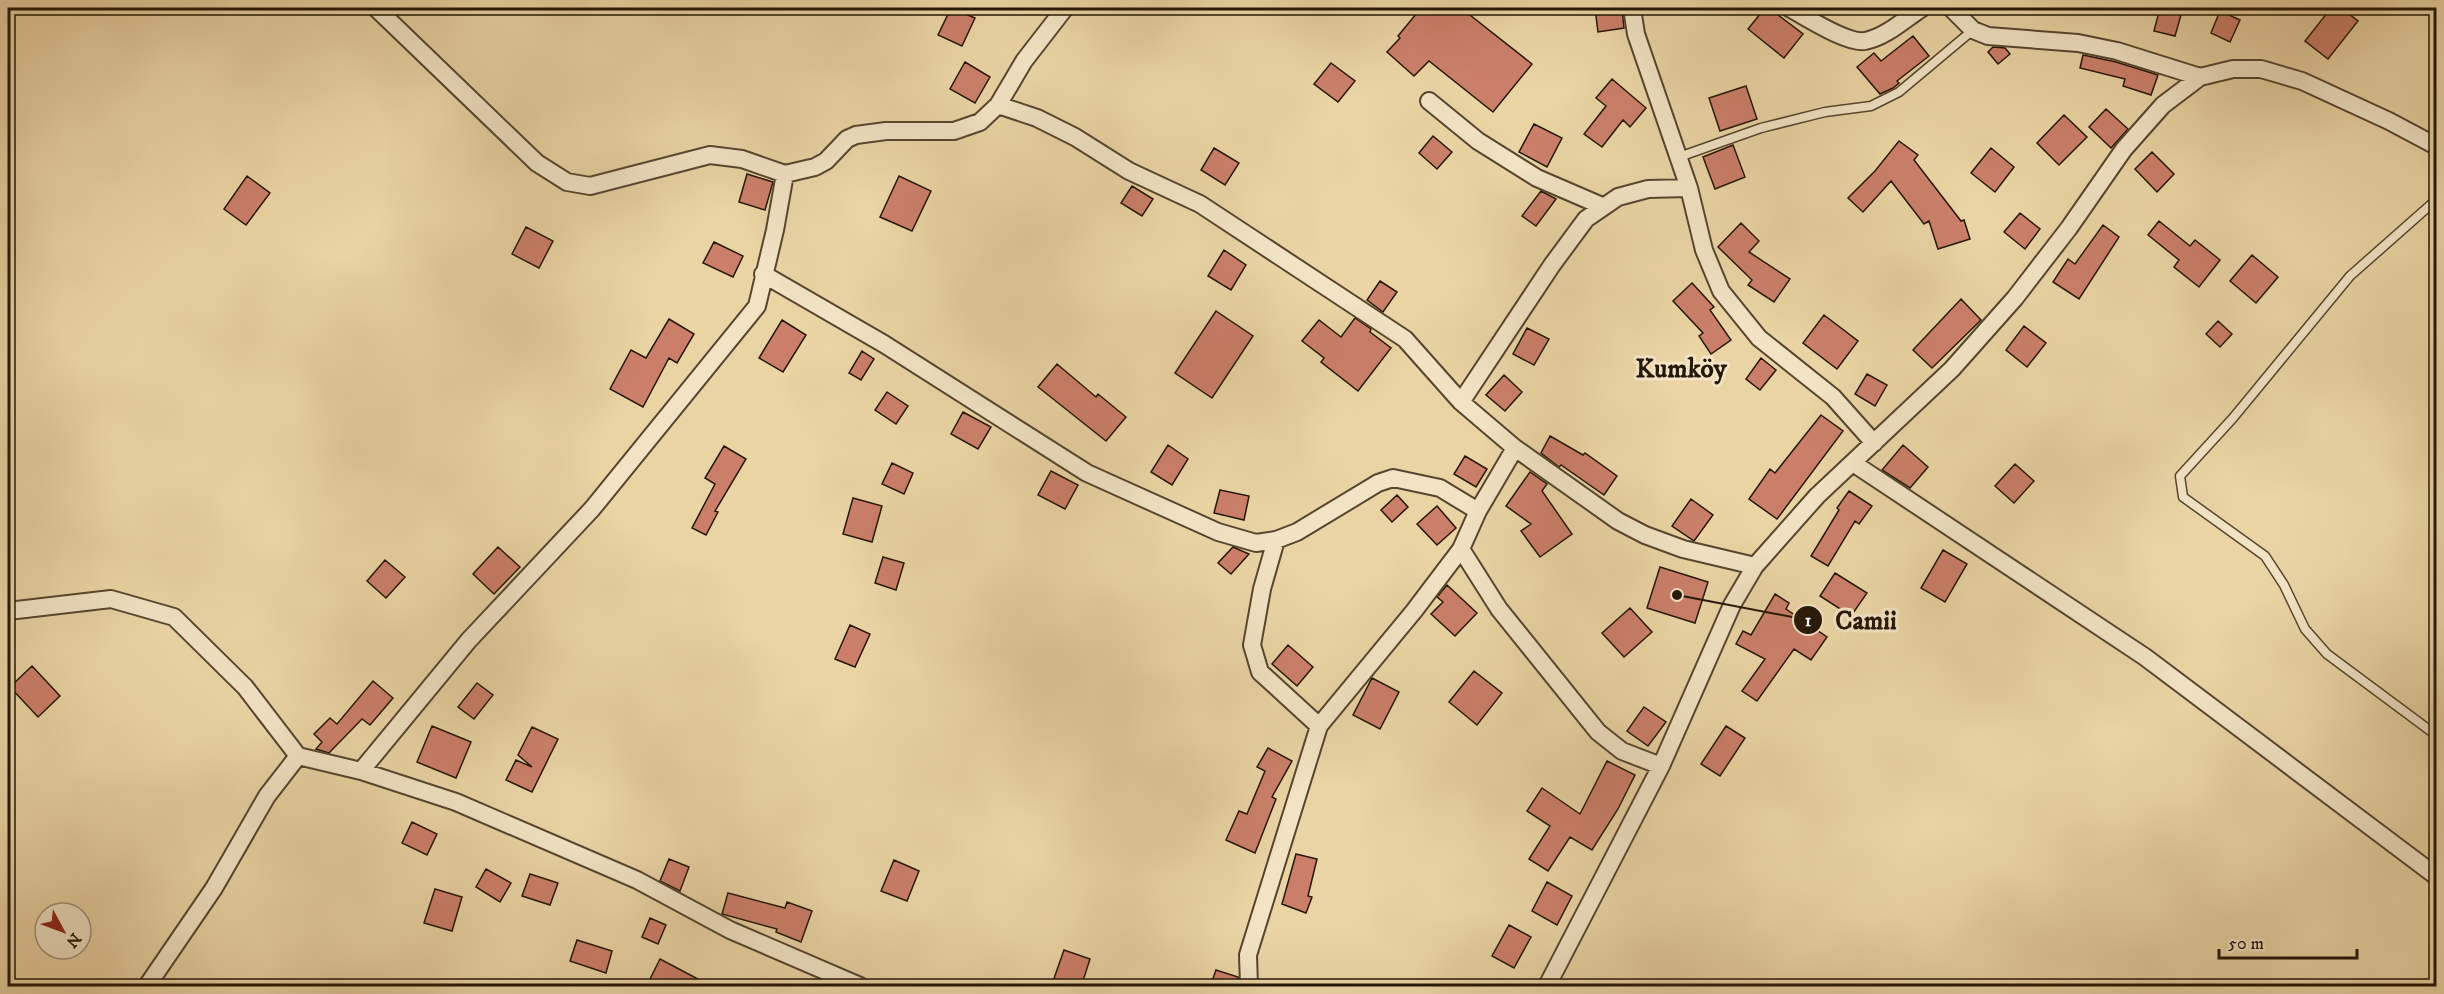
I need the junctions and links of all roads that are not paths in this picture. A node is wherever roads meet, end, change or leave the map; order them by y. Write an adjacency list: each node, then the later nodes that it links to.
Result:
1 (376, 8): 13 (street)
2 (1065, 8): 10 (street)
3 (1632, 8): 12 (street)
4 (1789, 8): 5 (street)
5 (1922, 8)
6 (1951, 8): 7 (street)
7 (1973, 30): 8 (street); 12 (lane)
8 (2200, 77): 11 (street); 19 (street)
9 (1429, 101): 16 (street)
10 (998, 105): 13 (street); 18 (street)
11 (2436, 146)
12 (1678, 157): 14 (street)
13 (786, 174): 17 (street)
14 (1689, 188): 16 (street); 19 (street)
15 (2436, 200): 28 (lane)
16 (1602, 206): 18 (street)
17 (763, 274): 23 (street); 31 (street)
18 (1461, 402): 20 (street)
19 (1874, 443): 21 (street)
20 (1515, 448): 22 (street); 25 (street)
21 (1853, 463): 25 (street); 32 (street)
22 (1478, 511): 23 (street); 24 (street)
23 (1276, 540): 27 (street)
24 (1461, 549): 27 (street); 30 (street)
25 (1755, 566): 30 (street)
26 (8, 611): 29 (street)
27 (1319, 726): 35 (street)
28 (2436, 735)
29 (298, 756): 31 (street); 33 (street)
30 (1661, 766): 36 (street)
31 (361, 771): 34 (street)
32 (2436, 876)
33 (147, 987)
34 (860, 987)
35 (1249, 987)
36 (1546, 987)

